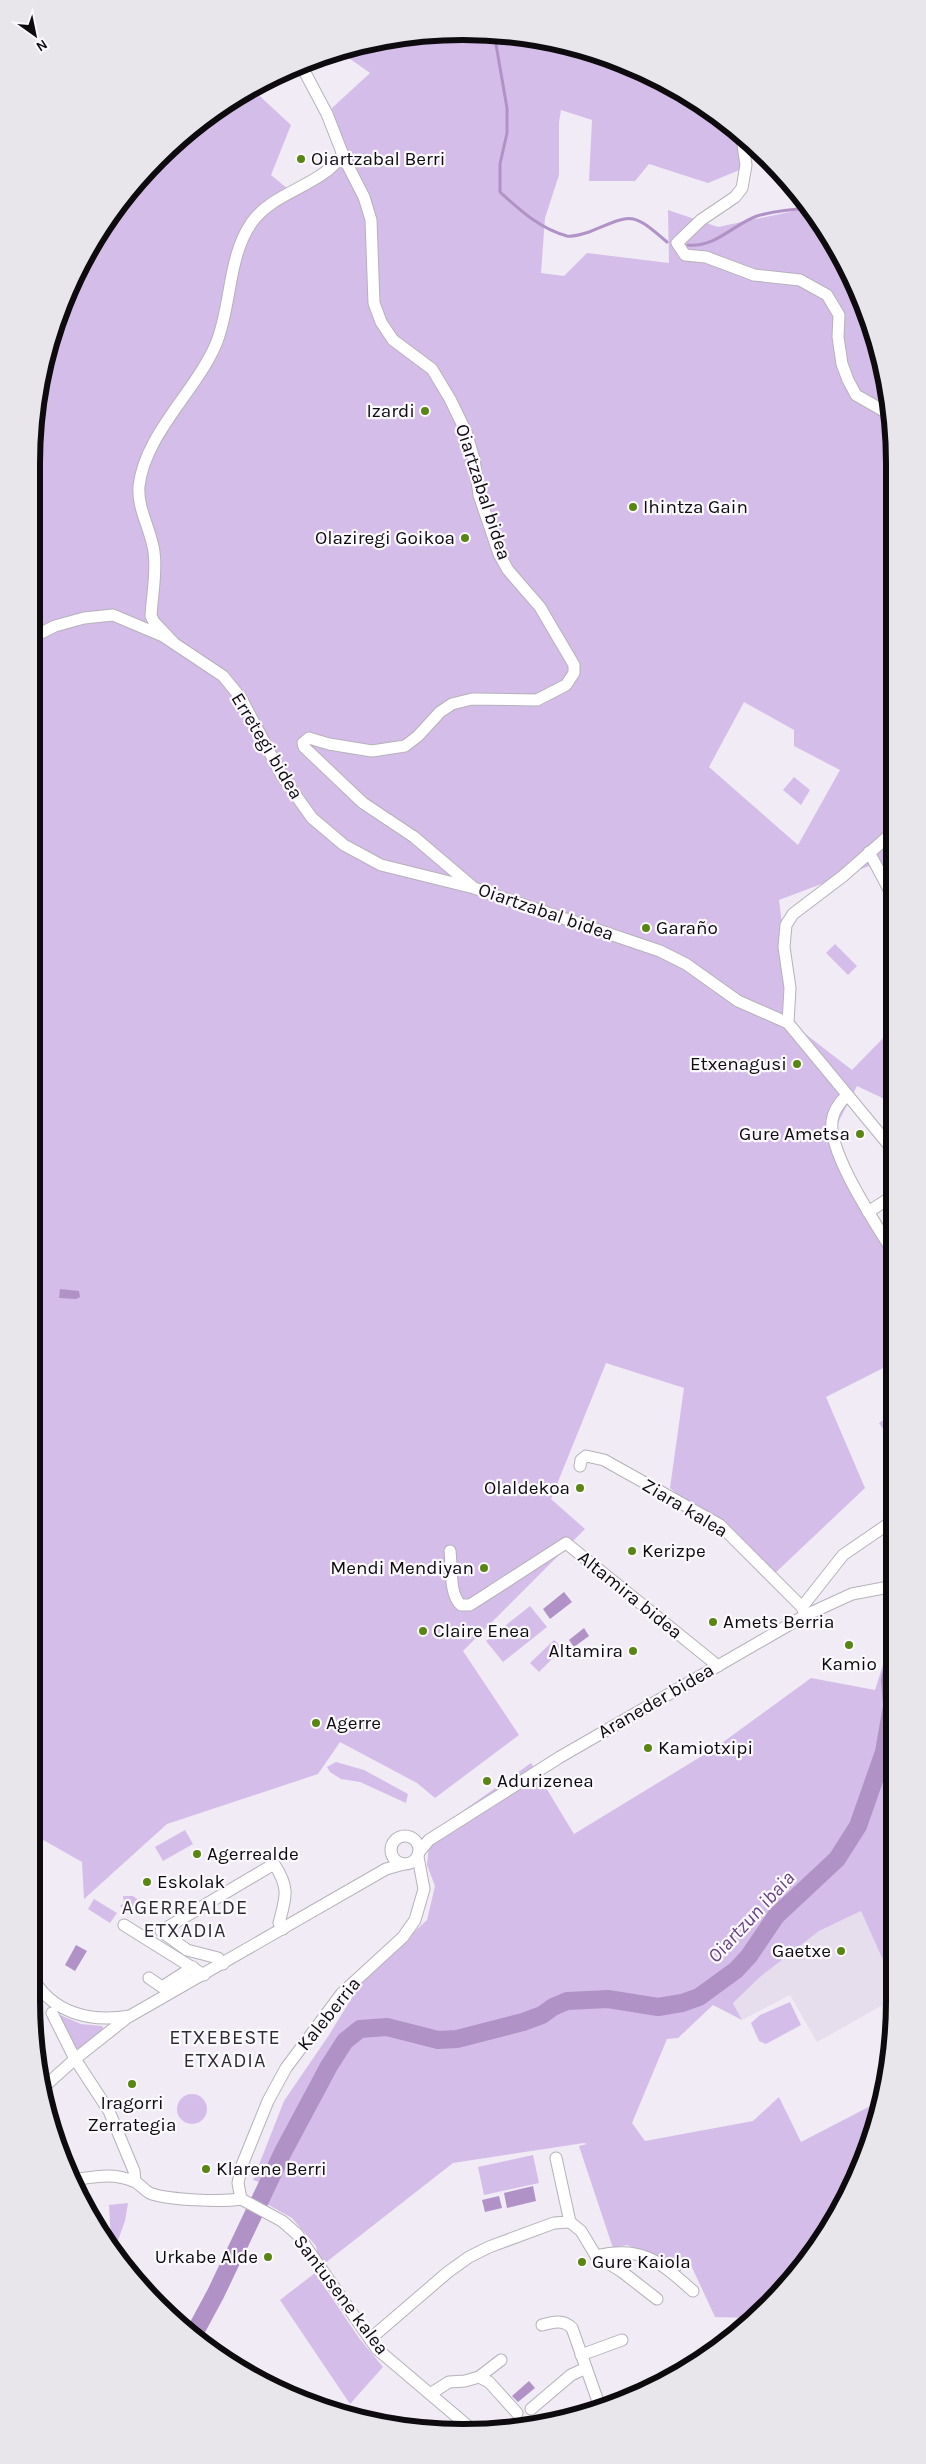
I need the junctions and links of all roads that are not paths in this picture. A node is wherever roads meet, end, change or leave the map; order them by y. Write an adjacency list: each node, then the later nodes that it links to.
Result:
1 (304, 71): 3 (street, Oiartzabal bidea)
2 (743, 146): 4 (street)
3 (342, 154): 6 (street); 10 (street, Oiartzabal bidea)
4 (882, 409)
5 (40, 634): 6 (street, Erretegi bidea)
6 (174, 643): 10 (street, Erretegi bidea)
7 (886, 838): 8 (street)
8 (869, 852): 9 (street); 11 (street)
9 (886, 884)
10 (474, 888): 11 (street, Oiartzabal bidea)
11 (788, 1024): 12 (street)
12 (846, 1095): 13 (street); 15 (street)
13 (886, 1142)
14 (886, 1200): 15 (street)
15 (868, 1212): 16 (street)
16 (886, 1241)
17 (580, 1466): 21 (street, Ziara kalea)
18 (886, 1526): 21 (street)
19 (450, 1551): 22 (street, Altamira bidea)
20 (886, 1588): 21 (street, Araneder bidea)
21 (804, 1611): 22 (street, Araneder bidea)
22 (718, 1666): 24 (street, Araneder bidea)
23 (391, 1854): 24 (street); 24 (street); 25 (street)
24 (414, 1858): 25 (street); 40 (street, Kaleberria)
25 (386, 1869): 27 (street)
26 (124, 1925): 29 (street)
27 (283, 1929): 28 (street); 28 (street)
28 (223, 1964): 30 (street)
29 (193, 1967): 30 (street); 31 (street)
30 (204, 1975): 34 (street)
31 (149, 1978)
32 (40, 1988): 34 (street)
33 (52, 2014): 35 (street)
34 (130, 2016): 35 (street)
35 (75, 2059): 36 (street); 39 (street)
36 (48, 2083)
37 (556, 2158): 41 (street)
38 (80, 2179): 39 (street)
39 (134, 2181): 40 (street)
40 (241, 2198): 46 (street, Santusene kalea)
41 (570, 2222): 42 (street); 46 (street)
42 (596, 2256): 43 (street); 44 (street)
43 (693, 2291)
44 (657, 2299)
45 (542, 2325): 48 (street)
46 (370, 2340): 52 (street, Santusene kalea)
47 (622, 2340): 48 (street)
48 (581, 2355): 50 (street)
49 (501, 2360): 51 (street)
50 (586, 2368): 53 (street); 54 (street)
51 (479, 2378): 52 (street); 55 (street)
52 (430, 2394): 56 (street, Santusene kalea)
53 (597, 2403)
54 (531, 2409)
55 (517, 2413)
56 (465, 2424)

